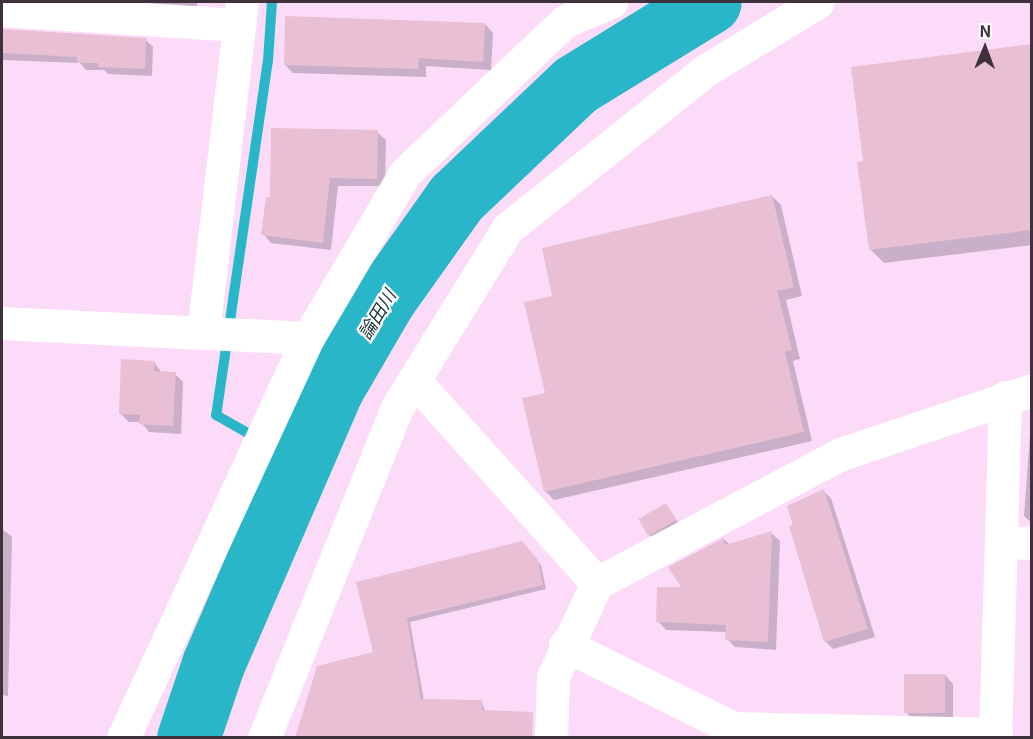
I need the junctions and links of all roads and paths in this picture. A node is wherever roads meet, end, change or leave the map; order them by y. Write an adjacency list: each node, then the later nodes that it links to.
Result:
1 (611, 2): 4 (street)
2 (818, 2): 9 (street)
3 (2, 10): 5 (street)
4 (565, 11): 8 (street)
5 (241, 13): 7 (street)
6 (2, 322): 7 (street)
7 (203, 333): 8 (street)
8 (308, 338): 16 (street)
9 (414, 380): 12 (street); 17 (street)
10 (1018, 393): 11 (street); 12 (street)
11 (1016, 543): 15 (street)
12 (597, 583): 13 (street)
13 (565, 645): 14 (street); 18 (street)
14 (733, 733): 15 (street)
15 (995, 736)
16 (123, 738)
17 (264, 738)
18 (551, 738)

